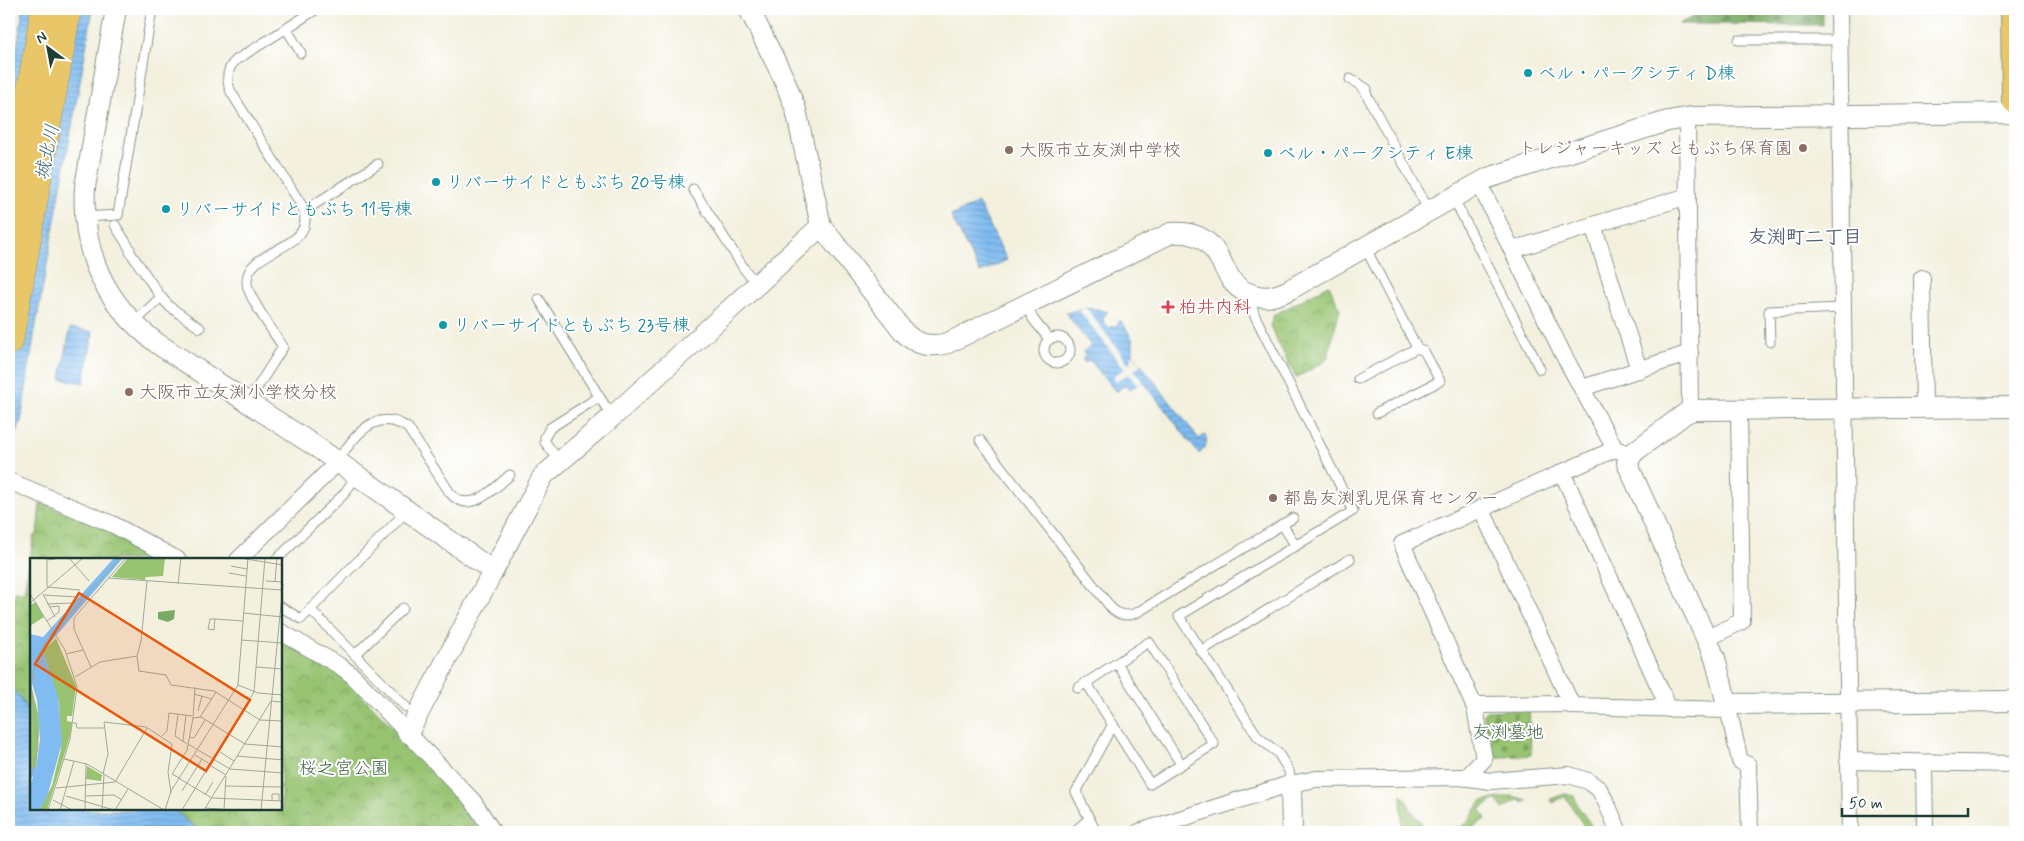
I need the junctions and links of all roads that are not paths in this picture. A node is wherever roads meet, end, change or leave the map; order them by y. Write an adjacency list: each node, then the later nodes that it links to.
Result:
1 (45, 9): 27 (highway)
2 (67, 9): 44 (highway)
3 (116, 9): 28 (street)
4 (152, 9): 28 (lane)
5 (317, 9): 9 (lane)
6 (748, 9): 31 (street)
7 (1839, 9): 11 (street)
8 (2014, 9): 16 (main road)
9 (286, 28): 12 (lane); 25 (lane)
10 (1739, 40): 11 (lane)
11 (1840, 40): 18 (street)
12 (302, 53)
13 (1350, 79): 14 (lane)
14 (1362, 86): 15 (lane); 26 (lane)
15 (1372, 92)
16 (2015, 100)
17 (2015, 113): 18 (street)
18 (1840, 114): 19 (street); 40 (street)
19 (1687, 117): 21 (street); 23 (street)
20 (378, 164): 25 (lane)
21 (1479, 183): 24 (street); 33 (street)
22 (693, 189): 35 (lane)
23 (1688, 196): 30 (street); 47 (street)
24 (1453, 197): 26 (street); 48 (lane)
25 (304, 211): 53 (lane)
26 (1429, 211): 32 (street)
27 (9, 217)
28 (84, 217): 41 (street)
29 (115, 225): 37 (lane)
30 (1593, 225): 33 (street); 49 (street)
31 (821, 226): 35 (street); 39 (street)
32 (1365, 247): 36 (street); 46 (lane)
33 (1512, 250): 51 (street)
34 (1922, 278): 56 (street)
35 (758, 285): 60 (street)
36 (1250, 294): 39 (street); 73 (lane)
37 (161, 297): 41 (lane); 42 (lane)
38 (539, 299): 52 (lane)
39 (1026, 304): 43 (lane)
40 (1843, 308): 45 (lane); 55 (street)
41 (133, 323): 53 (street)
42 (200, 328)
43 (1049, 339)
44 (9, 341)
45 (1770, 342)
46 (1417, 348): 50 (lane); 59 (lane)
47 (1690, 354): 49 (street); 58 (street)
48 (1540, 369)
49 (1638, 370): 51 (street)
50 (1358, 379)
51 (1582, 388): 62 (street)
52 (599, 397): 60 (lane); 64 (lane)
53 (248, 402): 63 (street)
54 (2015, 407): 56 (street)
55 (1844, 408): 56 (street); 57 (street); 90 (street)
56 (1924, 408)
57 (1739, 409): 58 (street); 83 (street)
58 (1690, 411): 62 (street)
59 (1377, 413)
60 (612, 417): 64 (street)
61 (980, 440): 72 (lane)
62 (1623, 452): 65 (street); 83 (street)
63 (338, 461): 66 (street); 67 (lane); 75 (street)
64 (560, 462): 78 (street)
65 (1562, 472): 69 (street); 95 (street)
66 (357, 475): 70 (street); 76 (lane)
67 (510, 475)
68 (14, 483): 74 (street)
69 (1482, 508): 91 (street); 92 (street)
70 (408, 511): 78 (street); 81 (lane)
71 (1293, 518): 72 (lane)
72 (1282, 524): 73 (lane)
73 (1296, 546): 84 (lane)
74 (174, 558)
75 (240, 558)
76 (278, 558)
77 (1350, 559): 84 (lane)
78 (493, 571): 97 (street)
79 (404, 608): 85 (lane)
80 (282, 609): 81 (lane)
81 (310, 609): 85 (lane)
82 (282, 633): 97 (street)
83 (1706, 639): 94 (street)
84 (1201, 650): 103 (lane)
85 (355, 655): 93 (lane)
86 (1117, 663): 87 (lane); 100 (lane); 100 (lane)
87 (1086, 682): 88 (lane); 96 (lane)
88 (1078, 688)
89 (2015, 701): 90 (street)
90 (1847, 703): 94 (street); 98 (street)
91 (1570, 704): 92 (street); 95 (street)
92 (1474, 706): 102 (street)
93 (406, 707)
94 (1728, 707): 95 (street); 111 (street)
95 (1669, 708)
96 (1113, 724): 100 (lane); 104 (lane)
97 (408, 733): 105 (street)
98 (1848, 762): 99 (street); 112 (street)
99 (1924, 762): 101 (street); 113 (street)
100 (1181, 764)
101 (2015, 764)
102 (1466, 778): 103 (street); 110 (street)
103 (1291, 784): 108 (street); 109 (street)
104 (1089, 820): 106 (lane); 107 (lane)
105 (493, 832)
106 (1074, 832)
107 (1096, 832)
108 (1139, 832)
109 (1292, 832)
110 (1619, 832)
111 (1750, 832)
112 (1850, 832)
113 (1925, 832)

